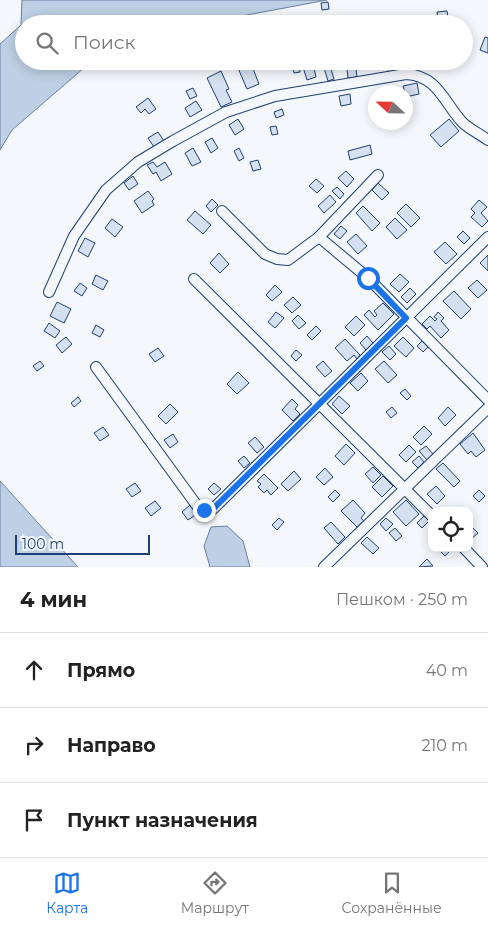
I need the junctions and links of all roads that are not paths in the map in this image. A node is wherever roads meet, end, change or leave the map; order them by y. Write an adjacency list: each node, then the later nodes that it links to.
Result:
1 (488, 140): 7 (street)
2 (378, 175): 4 (street)
3 (222, 210): 4 (street)
4 (319, 237): 8 (street)
5 (488, 237): 8 (street)
6 (194, 279): 11 (street)
7 (49, 292)
8 (406, 318): 10 (street); 11 (street)
9 (96, 366): 11 (street)
10 (488, 400)
11 (318, 404): 13 (street)
12 (488, 408): 13 (street)
13 (405, 488): 14 (street); 16 (street)
14 (428, 512)
15 (468, 552): 17 (street)
16 (324, 567)
17 (482, 567)

